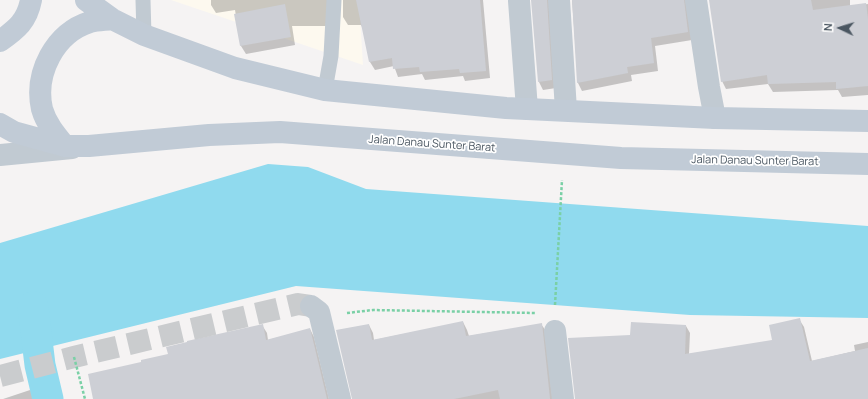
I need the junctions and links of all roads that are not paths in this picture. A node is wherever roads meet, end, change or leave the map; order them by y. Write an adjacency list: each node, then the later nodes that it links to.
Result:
1 (32, 0): 10 (main road)
2 (86, 0): 8 (main road)
3 (142, 0): 9 (lane)
4 (334, 0): 11 (lane)
5 (559, 0): 13 (street)
6 (696, 0): 14 (street)
7 (519, 1): 12 (street)
8 (112, 19): 9 (main road); 17 (main road)
9 (144, 35): 11 (main road)
10 (0, 41)
11 (325, 90): 12 (main road)
12 (527, 109): 13 (main road)
13 (566, 110): 14 (main road)
14 (716, 118): 15 (main road)
15 (868, 121)
16 (0, 124): 17 (main road, Jalan Danau Sunter Barat)
17 (65, 146): 18 (main road, Jalan Danau Sunter Barat)
18 (89, 146): 19 (street); 20 (main road, Jalan Danau Sunter Barat)
19 (0, 155)
20 (868, 164)
21 (316, 311): 23 (street)
22 (556, 331): 24 (street)
23 (340, 399)
24 (563, 399)

